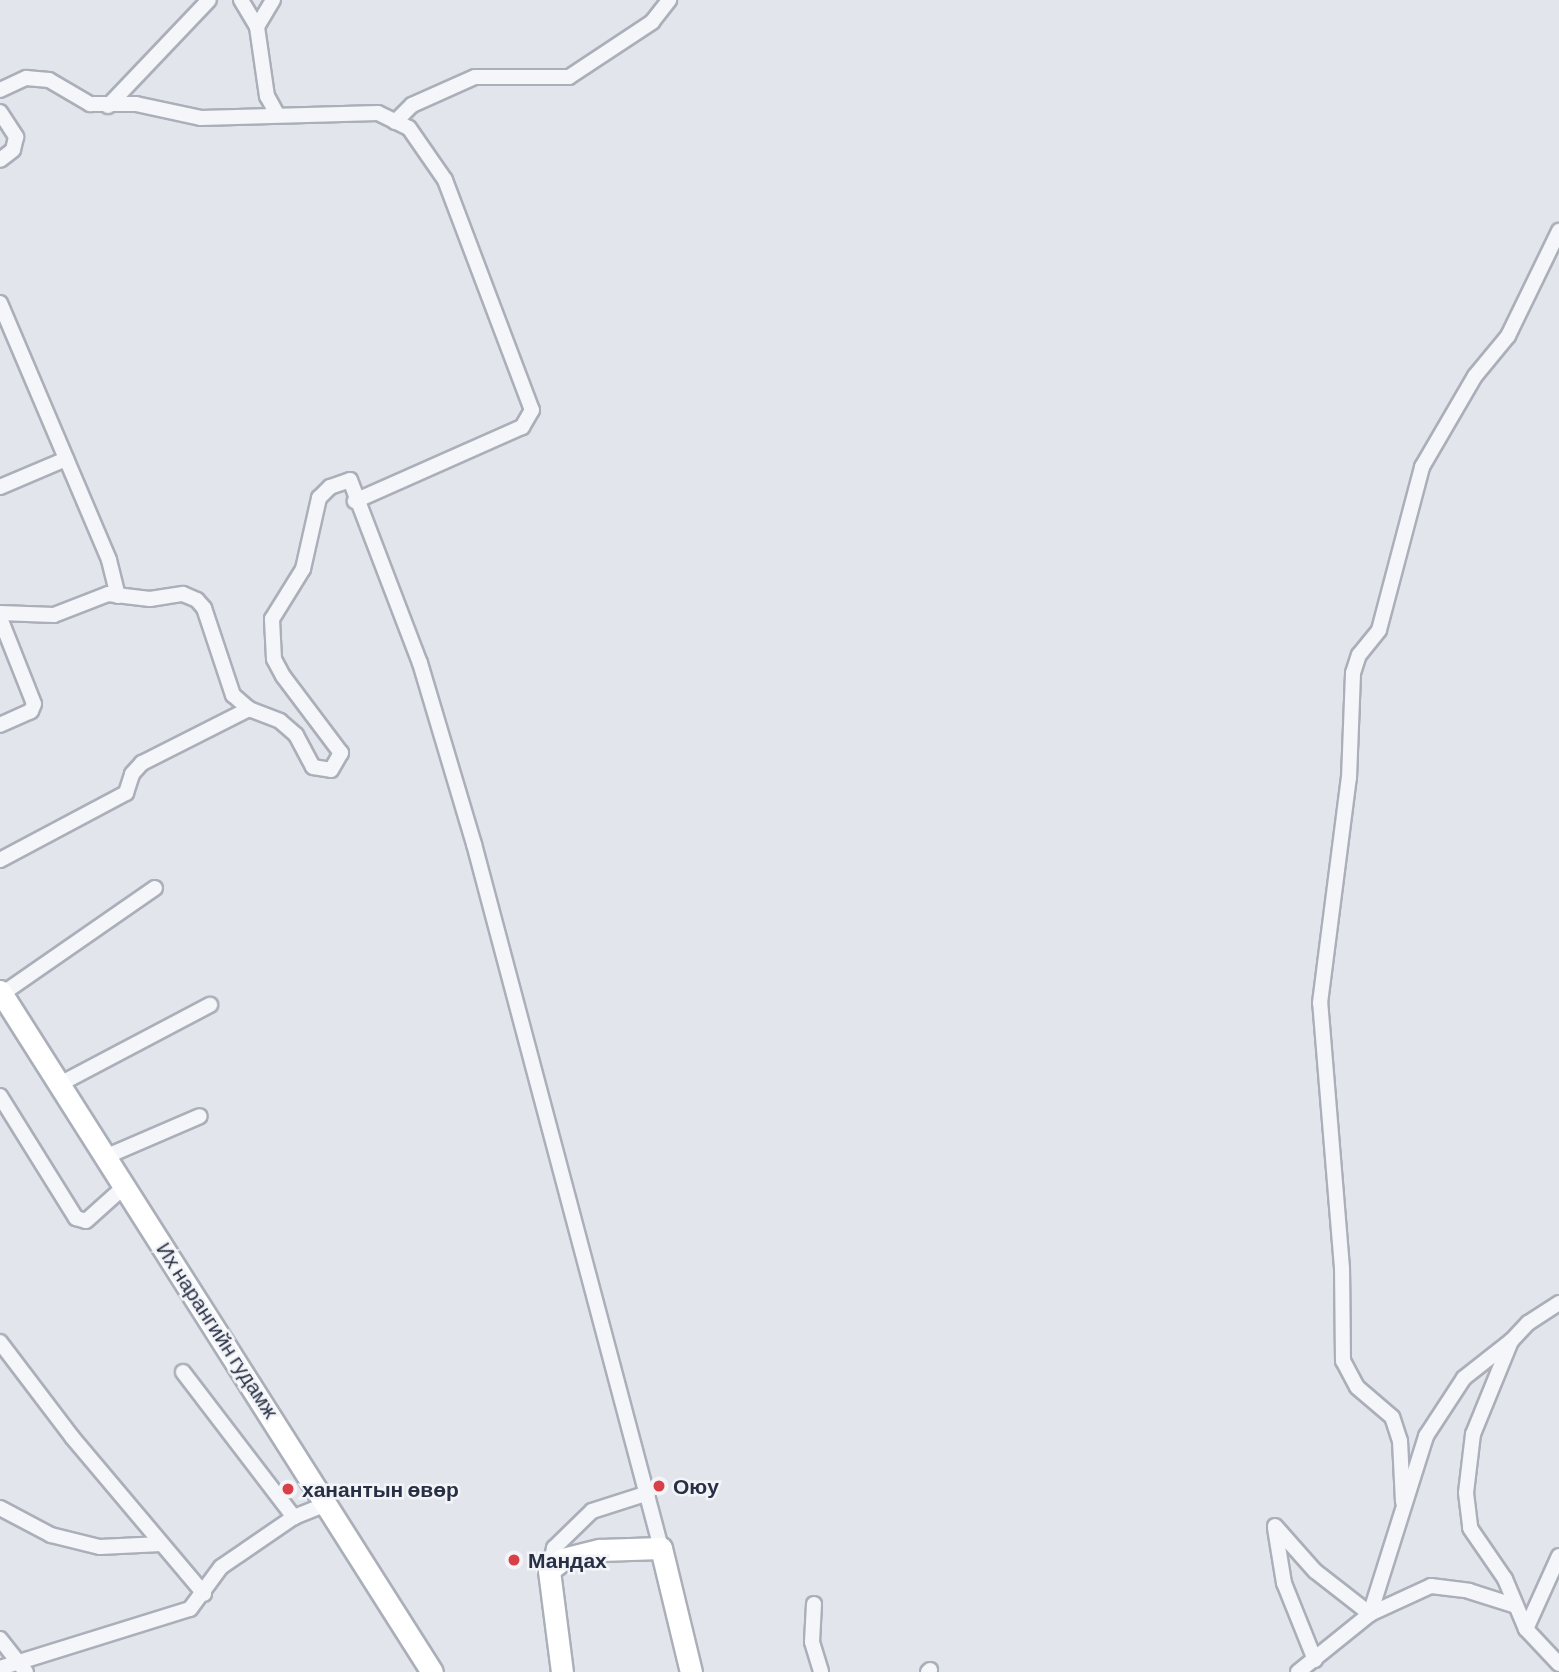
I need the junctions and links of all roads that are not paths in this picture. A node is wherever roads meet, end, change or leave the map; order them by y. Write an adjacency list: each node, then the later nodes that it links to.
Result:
1 (209, 0): 7 (street)
2 (241, 0): 5 (street)
3 (273, 0): 5 (street)
4 (669, 0): 10 (street)
5 (257, 27): 9 (street)
6 (0, 90): 7 (street)
7 (107, 106): 9 (street)
8 (0, 112): 11 (street)
9 (277, 114): 10 (street)
10 (396, 122): 16 (street)
11 (0, 160)
12 (1559, 231): 35 (street)
13 (0, 303): 14 (street)
14 (66, 459): 15 (street); 17 (street)
15 (0, 486)
16 (355, 501): 19 (street); 34 (street)
17 (118, 596): 18 (street); 19 (street)
18 (0, 615): 20 (street)
19 (249, 709): 21 (street)
20 (0, 725)
21 (0, 860)
22 (155, 888): 23 (street)
23 (1, 992): 25 (main road, Их нарангийн гудамж)
24 (210, 1005): 25 (street)
25 (58, 1085): 28 (main road, Их нарангийн гудамж)
26 (0, 1096): 29 (street)
27 (200, 1116): 28 (street)
28 (106, 1157): 29 (main road, Их нарангийн гудамж)
29 (125, 1186): 36 (main road, Их нарангийн гудамж)
30 (1559, 1303): 31 (street)
31 (1511, 1341): 35 (street); 45 (street)
32 (0, 1342): 39 (street)
33 (183, 1373): 38 (street)
34 (648, 1493): 40 (street); 42 (street)
35 (1403, 1502): 46 (street)
36 (327, 1504): 38 (street); 53 (main road, Их нарангийн гудамж)
37 (0, 1508): 39 (street)
38 (294, 1517): 43 (street)
39 (161, 1544): 43 (street)
40 (661, 1548): 42 (main road); 55 (main road)
41 (1559, 1556): 47 (street)
42 (549, 1570): 54 (main road)
43 (204, 1594): 51 (street)
44 (814, 1604): 56 (street)
45 (1516, 1606): 46 (street); 47 (street)
46 (1370, 1614): 49 (street); 49 (street)
47 (1526, 1629): 50 (street)
48 (0, 1639): 51 (street)
49 (1315, 1660): 57 (street)
50 (1559, 1664)
51 (22, 1666): 52 (street)
52 (0, 1668)
53 (432, 1672)
54 (562, 1672)
55 (691, 1672)
56 (821, 1672)
57 (1298, 1672)

